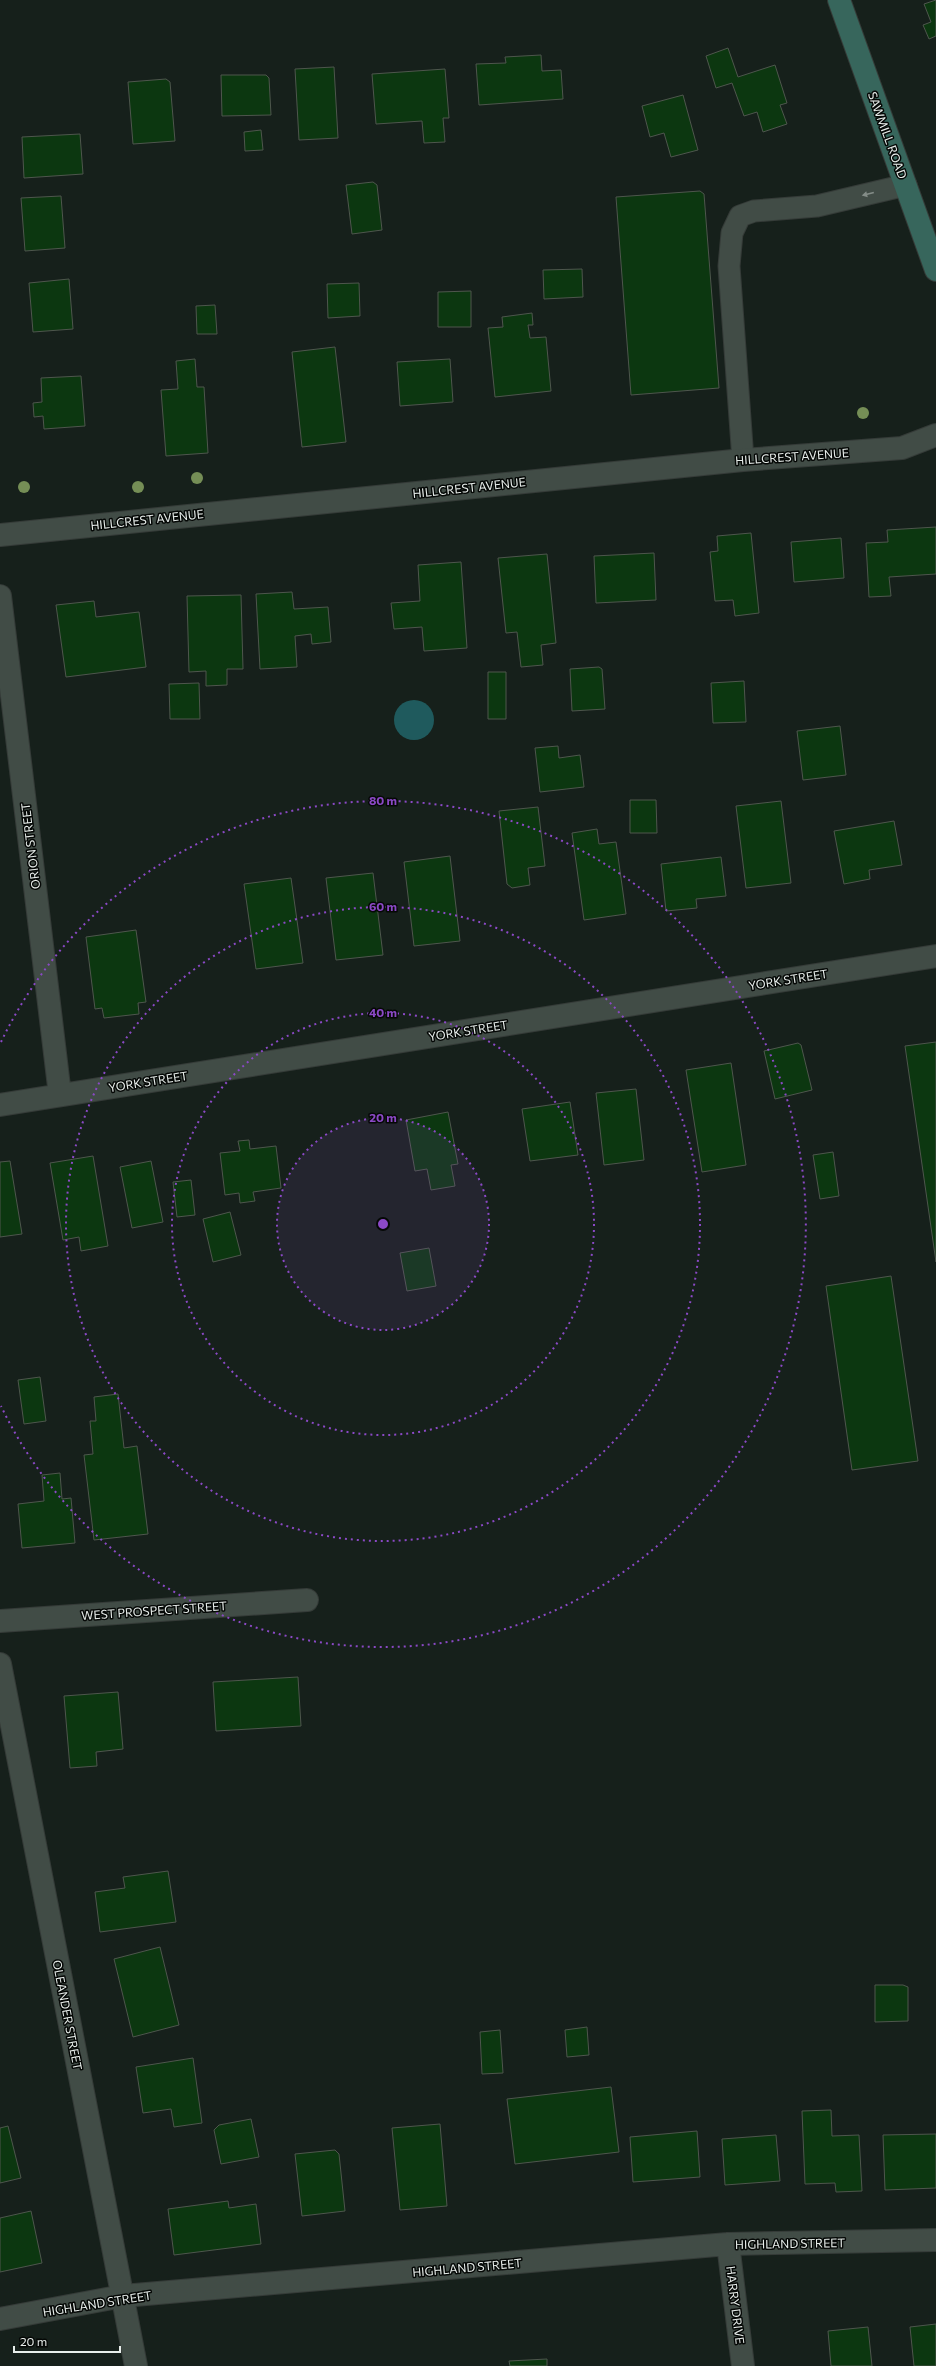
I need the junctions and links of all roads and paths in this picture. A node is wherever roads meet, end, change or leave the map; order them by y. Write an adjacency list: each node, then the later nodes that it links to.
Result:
1 (839, 0): 2 (main road, SAWMILL ROAD)
2 (906, 185): 3 (main road, SAWMILL ROAD); 5 (lane, one-way to 5)
3 (936, 270)
4 (936, 434): 5 (street, HILLCREST AVENUE)
5 (743, 460): 6 (street, HILLCREST AVENUE)
6 (0, 535)
7 (0, 596): 9 (street, ORION STREET)
8 (936, 956): 9 (street, YORK STREET)
9 (60, 1095): 10 (street, YORK STREET)
10 (0, 1105)
11 (307, 1600): 12 (street, WEST PROSPECT STREET)
12 (0, 1620)
13 (0, 1664): 16 (street, OLEANDER STREET)
14 (936, 2240): 15 (street, HIGHLAND STREET)
15 (728, 2244): 16 (street, HIGHLAND STREET); 19 (street, HARRY DRIVE)
16 (123, 2296): 17 (street, HIGHLAND STREET); 18 (street, OLEANDER STREET)
17 (0, 2319)
18 (136, 2366)
19 (743, 2366)

